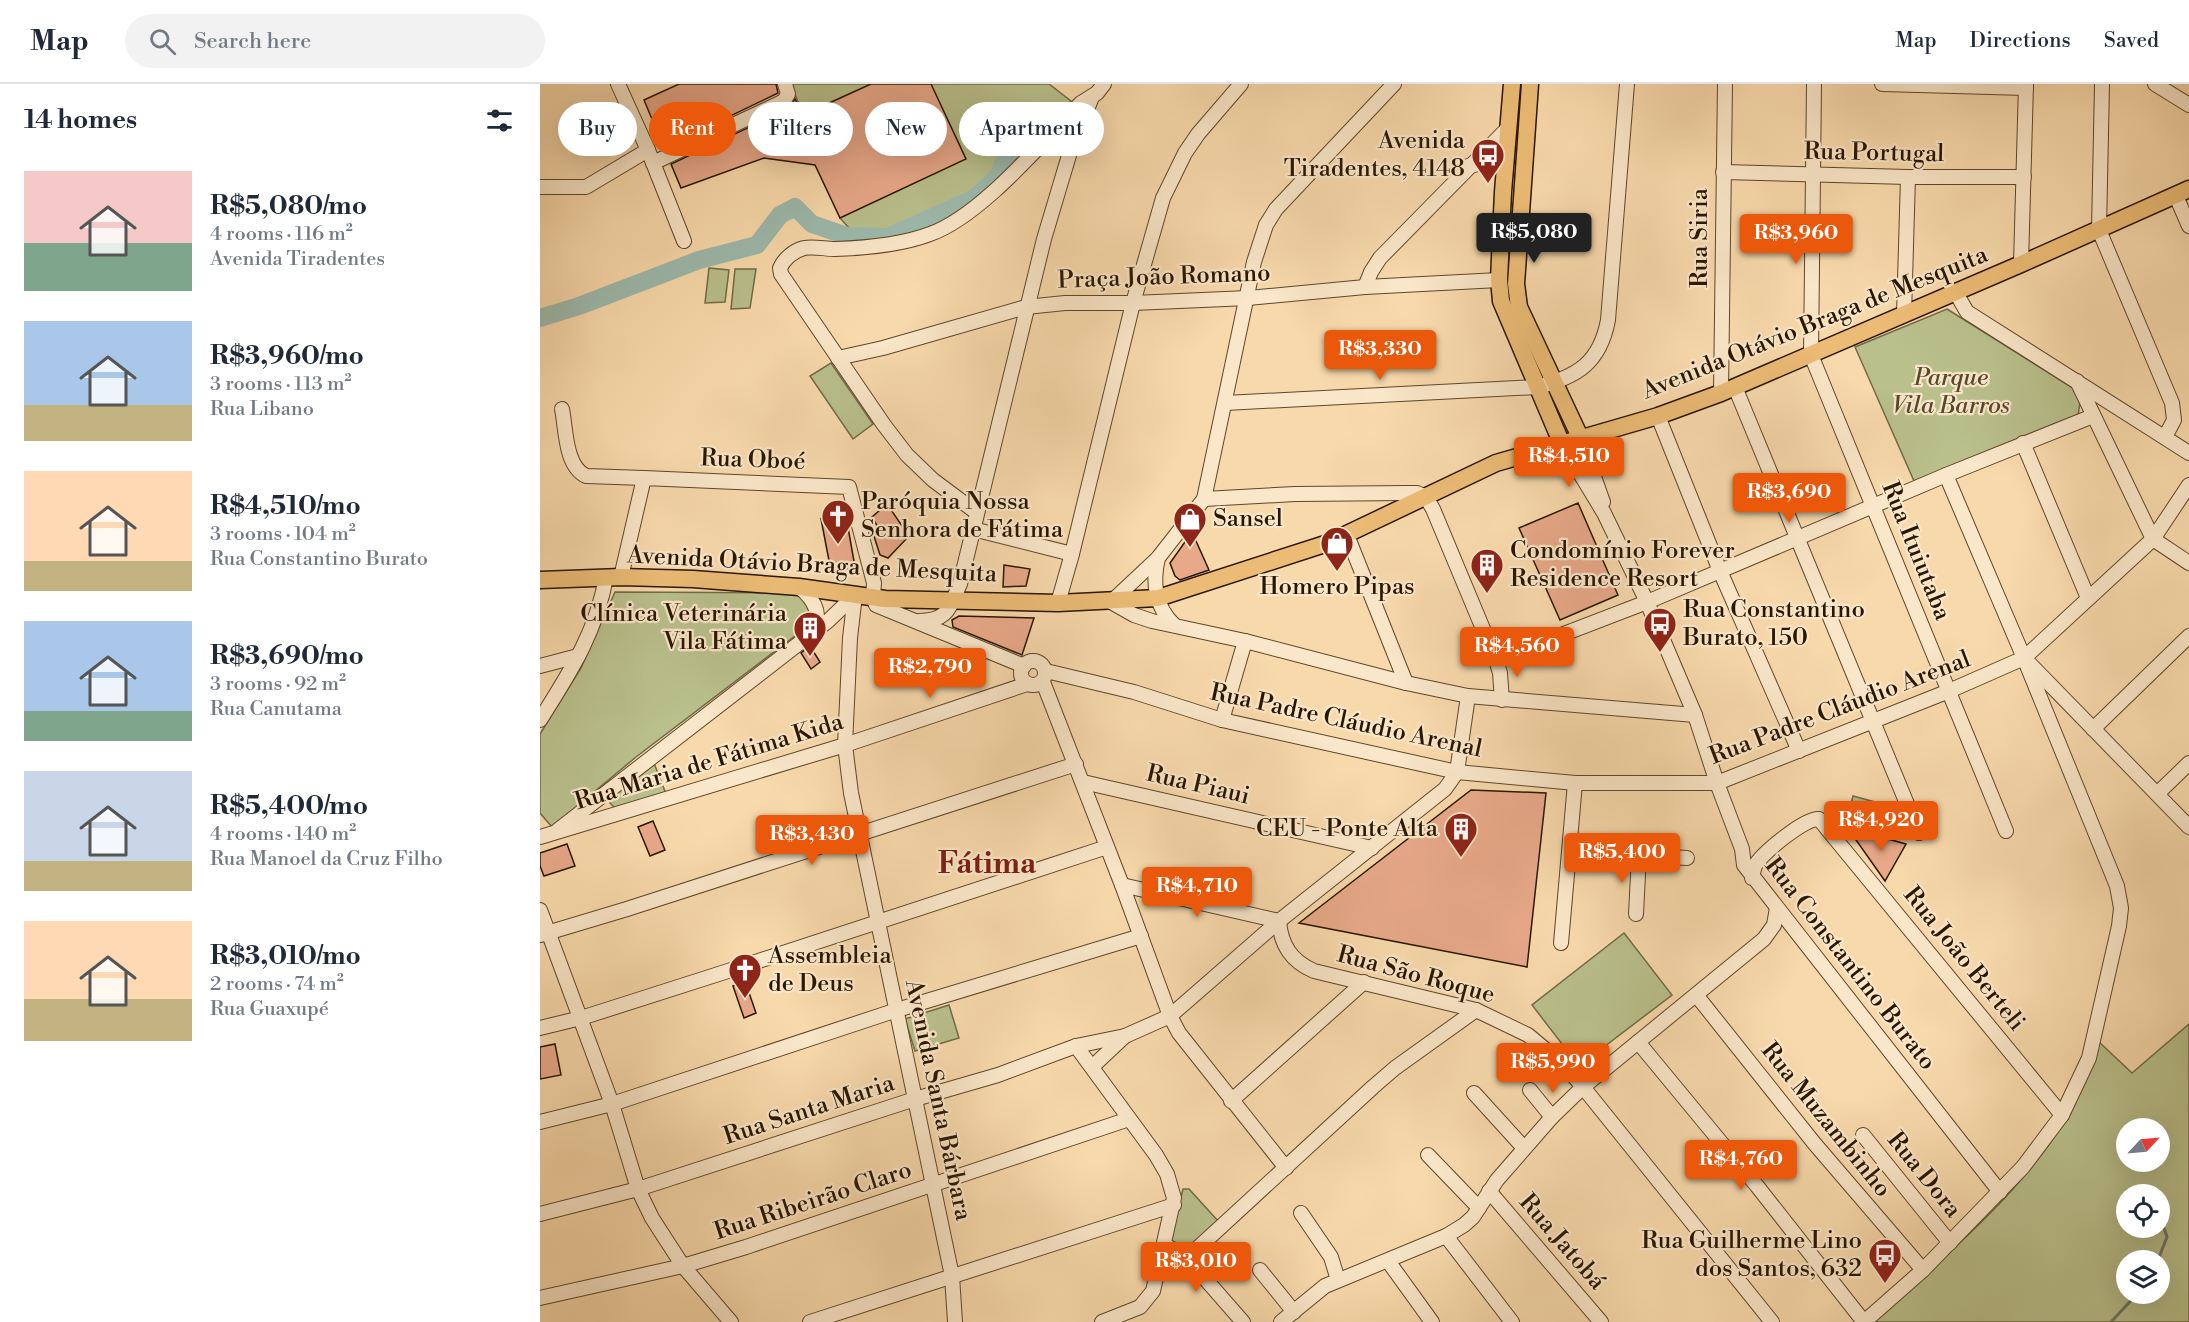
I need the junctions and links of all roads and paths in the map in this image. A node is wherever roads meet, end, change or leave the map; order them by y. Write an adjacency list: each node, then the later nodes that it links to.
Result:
1 (618, 84): 19 (street)
2 (785, 84): 17 (street)
3 (1104, 84): 15 (street)
4 (1241, 84): 37 (street)
5 (1394, 84): 36 (street)
6 (1512, 84): 18 (main road)
7 (1530, 84): 43 (main road)
8 (1627, 84): 43 (street)
9 (1725, 84): 23 (street, Rua Siria)
10 (1814, 84): 24 (street)
11 (1882, 84): 14 (street)
12 (2102, 84): 30 (street)
13 (2154, 84): 16 (street)
14 (2026, 86): 26 (street)
15 (1092, 97): 38 (street); 41 (street)
16 (2189, 105)
17 (736, 121)
18 (1508, 128): 21 (main road); 22 (street)
19 (649, 152)
20 (651, 156): 27 (street); 31 (street)
21 (1505, 163): 22 (street); 33 (main road)
22 (1468, 166): 34 (street)
23 (1723, 172): 24 (street, Rua Portugal); 45 (street, Rua Siria)
24 (1812, 174): 25 (street, Rua Portugal); 40 (street)
25 (1908, 177): 26 (street, Rua Portugal); 39 (street)
26 (2024, 177): 32 (street)
27 (540, 187)
28 (2183, 192): 29 (street); 30 (main road, Avenida Otávio Braga de Mesquita)
29 (2189, 226)
30 (2099, 230): 32 (main road, Avenida Otávio Braga de Mesquita); 51 (street)
31 (684, 241)
32 (2021, 264): 35 (main road, Avenida Otávio Braga de Mesquita)
33 (1499, 280): 34 (street, Praça João Romano); 44 (main road)
34 (1365, 287): 36 (street, Praça João Romano)
35 (1956, 292): 39 (main road, Avenida Otávio Braga de Mesquita); 42 (street)
36 (1248, 298): 37 (street, Praça João Romano); 46 (street)
37 (1133, 303): 38 (street, Praça João Romano); 69 (street)
38 (1026, 307): 41 (street, Praça João Romano); 62 (street)
39 (1904, 315): 40 (main road, Avenida Otávio Braga de Mesquita)
40 (1811, 355): 45 (main road, Avenida Otávio Braga de Mesquita); 61 (street, Rua Ituiutaba)
41 (838, 358): 62 (street)
42 (2077, 381): 49 (street); 51 (street)
43 (1555, 383): 44 (street); 50 (main road)
44 (1537, 387): 46 (street); 52 (main road)
45 (1728, 390): 48 (main road, Avenida Otávio Braga de Mesquita); 67 (street)
46 (1225, 403): 60 (street)
47 (562, 409): 56 (street)
48 (1658, 416): 50 (main road, Avenida Otávio Braga de Mesquita); 72 (street)
49 (2093, 416): 53 (street); 68 (street)
50 (1580, 437): 52 (main road, Avenida Otávio Braga de Mesquita); 63 (street, Rua Constantino Burato)
51 (2165, 437): 54 (street)
52 (1561, 442): 59 (main road, Avenida Otávio Braga de Mesquita); 63 (street, Rua Constantino Burato)
53 (2024, 443): 55 (street); 79 (street)
54 (2189, 453)
55 (1946, 475): 61 (street); 92 (street)
56 (644, 478): 73 (street); 77 (street, Rua Oboé)
57 (2189, 485): 68 (street, Rua Padre Cláudio Arenal)
58 (1371, 492): 59 (street); 60 (street); 64 (street)
59 (1426, 497): 64 (main road, Avenida Otávio Braga de Mesquita); 93 (street)
60 (1203, 499): 70 (street)
61 (1873, 506): 67 (street); 99 (street, Rua Ituiutaba)
62 (976, 512): 65 (street)
63 (1604, 513): 82 (street, Rua Constantino Burato)
64 (1384, 518): 66 (main road, Avenida Otávio Braga de Mesquita)
65 (973, 529): 69 (street); 80 (street)
66 (1347, 535): 78 (main road, Avenida Otávio Braga de Mesquita); 97 (street)
67 (1796, 538): 72 (street); 106 (street)
68 (2153, 539): 71 (street); 79 (street, Rua Padre Cláudio Arenal)
69 (1072, 554): 83 (street)
70 (1158, 558): 78 (street); 81 (street)
71 (2189, 563)
72 (1720, 571): 82 (street); 110 (street)
73 (613, 578): 74 (main road, Avenida Otávio Braga de Mesquita); 75 (main road, Avenida Otávio Braga de Mesquita); 91 (street)
74 (540, 579)
75 (799, 587): 76 (main road, Avenida Otávio Braga de Mesquita); 87 (street)
76 (855, 595): 77 (main road, Avenida Otávio Braga de Mesquita); 84 (street); 89 (street, Avenida Santa Bárbara)
77 (873, 597): 80 (main road, Avenida Otávio Braga de Mesquita); 85 (street)
78 (1158, 598): 81 (main road, Avenida Otávio Braga de Mesquita); 86 (street)
79 (2088, 598): 92 (street, Rua Padre Cláudio Arenal)
80 (953, 599): 83 (main road, Avenida Otávio Braga de Mesquita); 85 (street)
81 (1111, 602): 83 (main road, Avenida Otávio Braga de Mesquita); 86 (street)
82 (1647, 602): 93 (street); 103 (street, Rua Constantino Burato)
83 (1058, 603)
84 (828, 621): 87 (street); 89 (street)
85 (917, 621): 95 (street)
86 (1176, 627): 90 (street)
87 (810, 634): 117 (street)
88 (2189, 636): 108 (street)
89 (850, 638): 109 (street, Avenida Santa Bárbara)
90 (1245, 641): 97 (street); 105 (street)
91 (578, 656): 94 (street); 104 (street)
92 (2024, 658): 99 (street, Rua Padre Cláudio Arenal); 102 (street); 107 (street)
93 (1496, 660): 101 (street)
94 (540, 666)
95 (1024, 666): 96 (street); 98 (street)
96 (1044, 676): 98 (street); 105 (street, Rua Padre Cláudio Arenal); 112 (street)
97 (1406, 683): 100 (street)
98 (1027, 684): 109 (street, Rua Maria de Fátima Kida)
99 (1948, 691): 106 (street, Rua Padre Cláudio Arenal); 121 (street, Rua Ituiutaba)
100 (1468, 696): 101 (street); 113 (street)
101 (1502, 700): 103 (street)
102 (2073, 709): 107 (street); 108 (street)
103 (1695, 715): 116 (street, Rua Constantino Burato)
104 (540, 720)
105 (1222, 720): 113 (street, Rua Padre Cláudio Arenal)
106 (1873, 722): 110 (street, Rua Padre Cláudio Arenal); 122 (street)
107 (2050, 722): 161 (street)
108 (2093, 729): 118 (street)
109 (844, 745): 119 (street, Rua Maria de Fátima Kida); 124 (street, Avenida Santa Bárbara)
110 (1799, 751): 116 (street, Rua Padre Cláudio Arenal)
111 (2189, 763): 118 (street)
112 (1076, 764): 114 (street); 124 (street)
113 (1457, 772): 115 (street, Rua Padre Cláudio Arenal); 127 (street)
114 (1083, 782): 125 (street); 127 (street, Rua Piaui)
115 (1575, 783): 116 (street, Rua Padre Cláudio Arenal); 129 (street)
116 (1717, 783): 128 (street, Rua Constantino Burato)
117 (610, 790): 119 (street); 123 (street)
118 (2157, 794): 120 (street)
119 (624, 813): 123 (street, Rua Maria de Fátima Kida)
120 (2189, 827)
121 (2006, 831)
122 (1920, 833)
123 (544, 834)
124 (859, 834): 137 (street, Avenida Santa Bárbara); 139 (street)
125 (1107, 847): 133 (street); 137 (street)
126 (1774, 847): 128 (street); 132 (street, Rua João Berteli); 161 (street, Rua João Berteli)
127 (1372, 848): 138 (street)
128 (1742, 849): 132 (street, Rua Constantino Burato)
129 (1570, 851): 130 (street); 143 (street)
130 (1639, 855): 131 (street); 136 (street)
131 (1687, 858)
132 (1752, 878): 134 (street, Rua Constantino Burato)
133 (1122, 885): 138 (street); 141 (street)
134 (1777, 908): 140 (street, Rua Constantino Burato); 142 (street)
135 (540, 910): 139 (street)
136 (1636, 914)
137 (879, 921): 146 (street, Avenida Santa Bárbara); 149 (street)
138 (1279, 921): 144 (street, Rua São Roque); 148 (street)
139 (545, 934): 149 (street)
140 (1797, 934): 142 (street); 172 (street, Rua Constantino Burato)
141 (1141, 936): 146 (street); 148 (street)
142 (1764, 939): 145 (street)
143 (1561, 943)
144 (1364, 982): 147 (street, Rua São Roque); 159 (street)
145 (1697, 996): 152 (street); 184 (street, Rua Muzambinho)
146 (897, 1010): 158 (street, Avenida Santa Bárbara); 160 (street)
147 (1476, 1010): 155 (street, Rua São Roque); 168 (street)
148 (1170, 1016): 151 (street); 159 (street)
149 (581, 1018): 150 (street); 160 (street)
150 (540, 1028)
151 (1125, 1036): 153 (street, Rua Santa Maria); 154 (street)
152 (1638, 1042): 155 (street); 200 (street)
153 (1076, 1046): 154 (street); 158 (street, Rua Santa Maria)
154 (1092, 1067): 163 (street)
155 (1584, 1088): 162 (street); 199 (street, Rua São Roque)
156 (1530, 1090): 162 (street)
157 (1474, 1093): 166 (street)
158 (915, 1099): 169 (street, Avenida Santa Bárbara); 170 (street, Rua Santa Maria)
159 (1231, 1101): 168 (street)
160 (612, 1104): 164 (street); 170 (street)
161 (2062, 1115): 172 (street)
162 (1552, 1117): 166 (street)
163 (1129, 1119): 169 (street, Rua Ribeirão Claro); 173 (street)
164 (540, 1122)
165 (1863, 1135): 178 (street, Rua Dora)
166 (1524, 1148): 171 (street)
167 (1428, 1155): 174 (street)
168 (1286, 1168): 180 (street)
169 (932, 1185): 182 (street, Rua Ribeirão Claro); 185 (street, Avenida Santa Bárbara)
170 (638, 1189): 176 (street, Rua Santa Maria); 182 (street)
171 (1489, 1191): 174 (street); 198 (street, Rua Jatobá)
172 (2000, 1192): 178 (street)
173 (1174, 1205): 179 (street); 185 (street)
174 (1479, 1208): 177 (street)
175 (1301, 1213): 186 (street)
176 (540, 1214)
177 (1446, 1236): 181 (street); 197 (street)
178 (1950, 1243): 184 (street)
179 (1165, 1245): 180 (street); 189 (street)
180 (1187, 1258): 194 (street)
181 (1388, 1261): 186 (street); 196 (street)
182 (683, 1266): 187 (street, Rua Ribeirão Claro); 190 (street)
183 (1260, 1270): 188 (street)
184 (1923, 1270): 200 (street)
185 (952, 1276): 191 (street); 192 (street, Avenida Santa Bárbara)
186 (1338, 1280): 188 (street)
187 (540, 1298)
188 (1294, 1311): 195 (street)
189 (1125, 1319): 193 (street)
190 (726, 1321)
191 (810, 1322)
192 (955, 1322)
193 (1102, 1322)
194 (1243, 1322)
195 (1281, 1322)
196 (1432, 1322)
197 (1512, 1322)
198 (1601, 1322)
199 (1772, 1322)
200 (1864, 1322)

